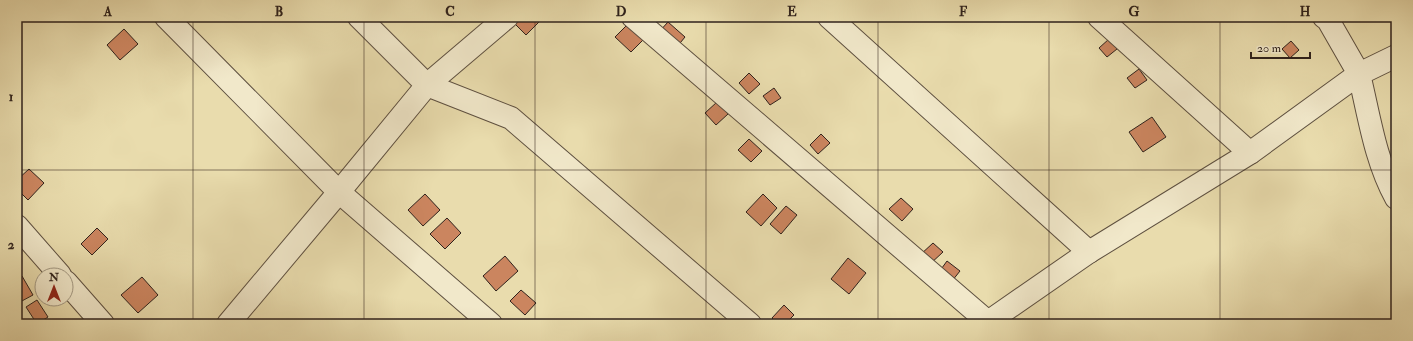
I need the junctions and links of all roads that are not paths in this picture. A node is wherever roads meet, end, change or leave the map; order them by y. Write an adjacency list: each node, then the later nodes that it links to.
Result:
1 (166, 17): 12 (street)
2 (359, 17): 10 (street)
3 (507, 17): 10 (street)
4 (633, 17): 18 (street)
5 (829, 17): 15 (street)
6 (1099, 17): 11 (street)
7 (1328, 18): 9 (street)
8 (1396, 56): 9 (street)
9 (1360, 74): 11 (street); 13 (street)
10 (427, 85): 12 (street); 22 (street)
11 (1250, 153): 15 (street)
12 (339, 192): 20 (street); 21 (street)
13 (1396, 198)
14 (17, 226): 16 (street)
15 (1089, 252): 18 (street)
16 (53, 267)
17 (74, 291): 19 (street)
18 (987, 323)
19 (103, 324)
20 (228, 324)
21 (491, 324)
22 (750, 324)

